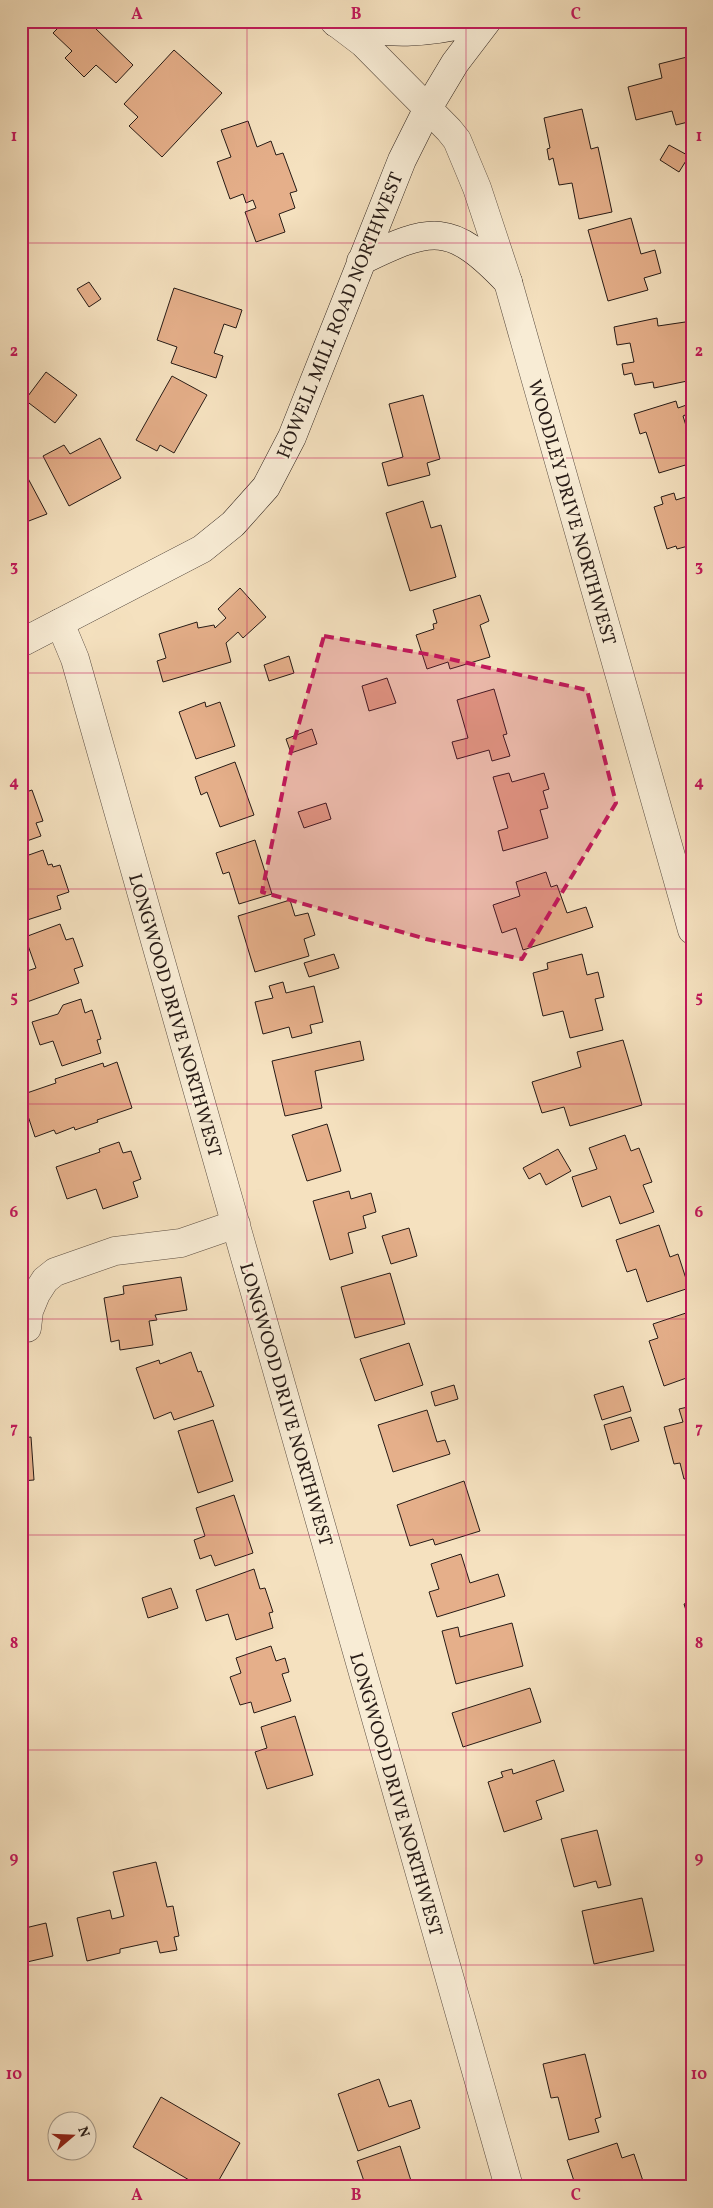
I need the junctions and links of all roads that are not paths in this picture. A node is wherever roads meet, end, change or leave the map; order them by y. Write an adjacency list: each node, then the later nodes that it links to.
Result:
1 (479, 21): 3 (street)
2 (487, 21): 4 (street, HOWELL MILL ROAD NORTHWEST)
3 (335, 22): 4 (street, WOODLEY DRIVE NORTHWEST)
4 (428, 108): 5 (street, HOWELL MILL ROAD NORTHWEST); 6 (street, WOODLEY DRIVE NORTHWEST)
5 (361, 262): 6 (street); 7 (street, HOWELL MILL ROAD NORTHWEST)
6 (508, 282): 9 (street, WOODLEY DRIVE NORTHWEST)
7 (60, 623): 8 (street, HOWELL MILL ROAD NORTHWEST); 10 (street, LONGWOOD DRIVE NORTHWEST)
8 (21, 643)
9 (692, 930)
10 (236, 1224): 11 (street); 12 (street, LONGWOOD DRIVE NORTHWEST)
11 (27, 1328)
12 (509, 2187)

